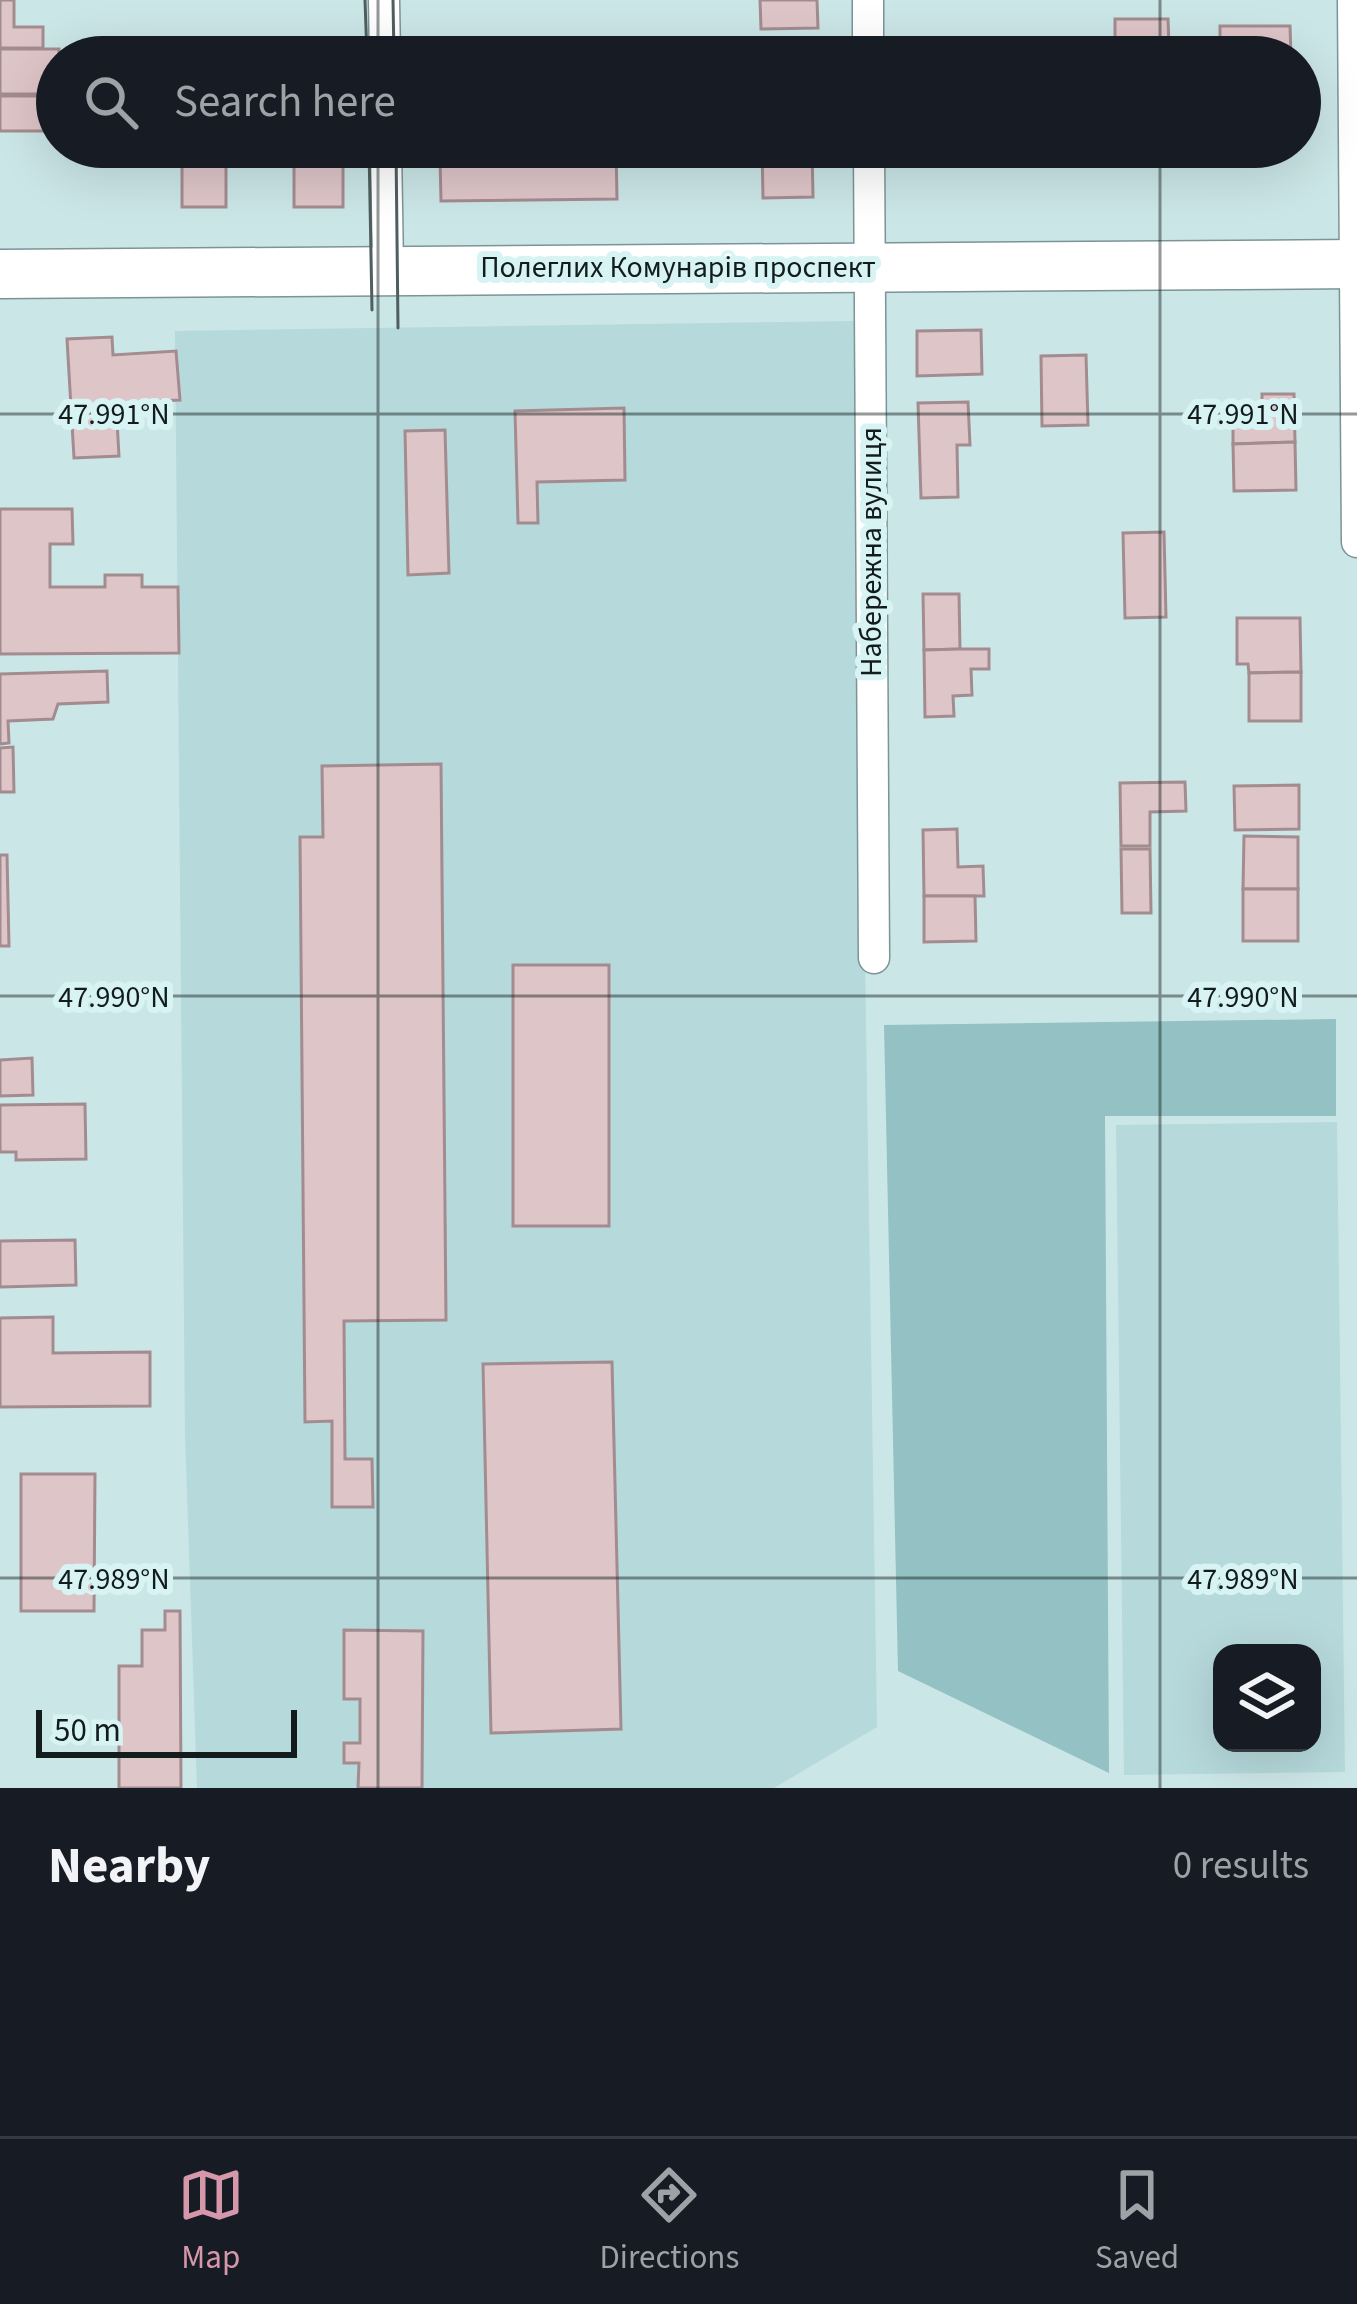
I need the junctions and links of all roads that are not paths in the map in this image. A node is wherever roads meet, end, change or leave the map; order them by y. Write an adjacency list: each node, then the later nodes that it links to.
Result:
1 (384, 0): 4 (street)
2 (868, 0): 5 (street)
3 (1353, 0): 8 (street)
4 (385, 36)
5 (868, 36)
6 (386, 168): 9 (street)
7 (869, 168): 10 (street, Набережна вулиця)
8 (1356, 264): 10 (main road, Полеглих Комунарів проспект); 12 (street)
9 (388, 267): 10 (main road, Полеглих Комунарів проспект); 11 (main road, Полеглих Комунарів проспект)
10 (869, 267): 13 (street, Набережна вулиця)
11 (0, 274)
12 (1357, 542)
13 (874, 958)

